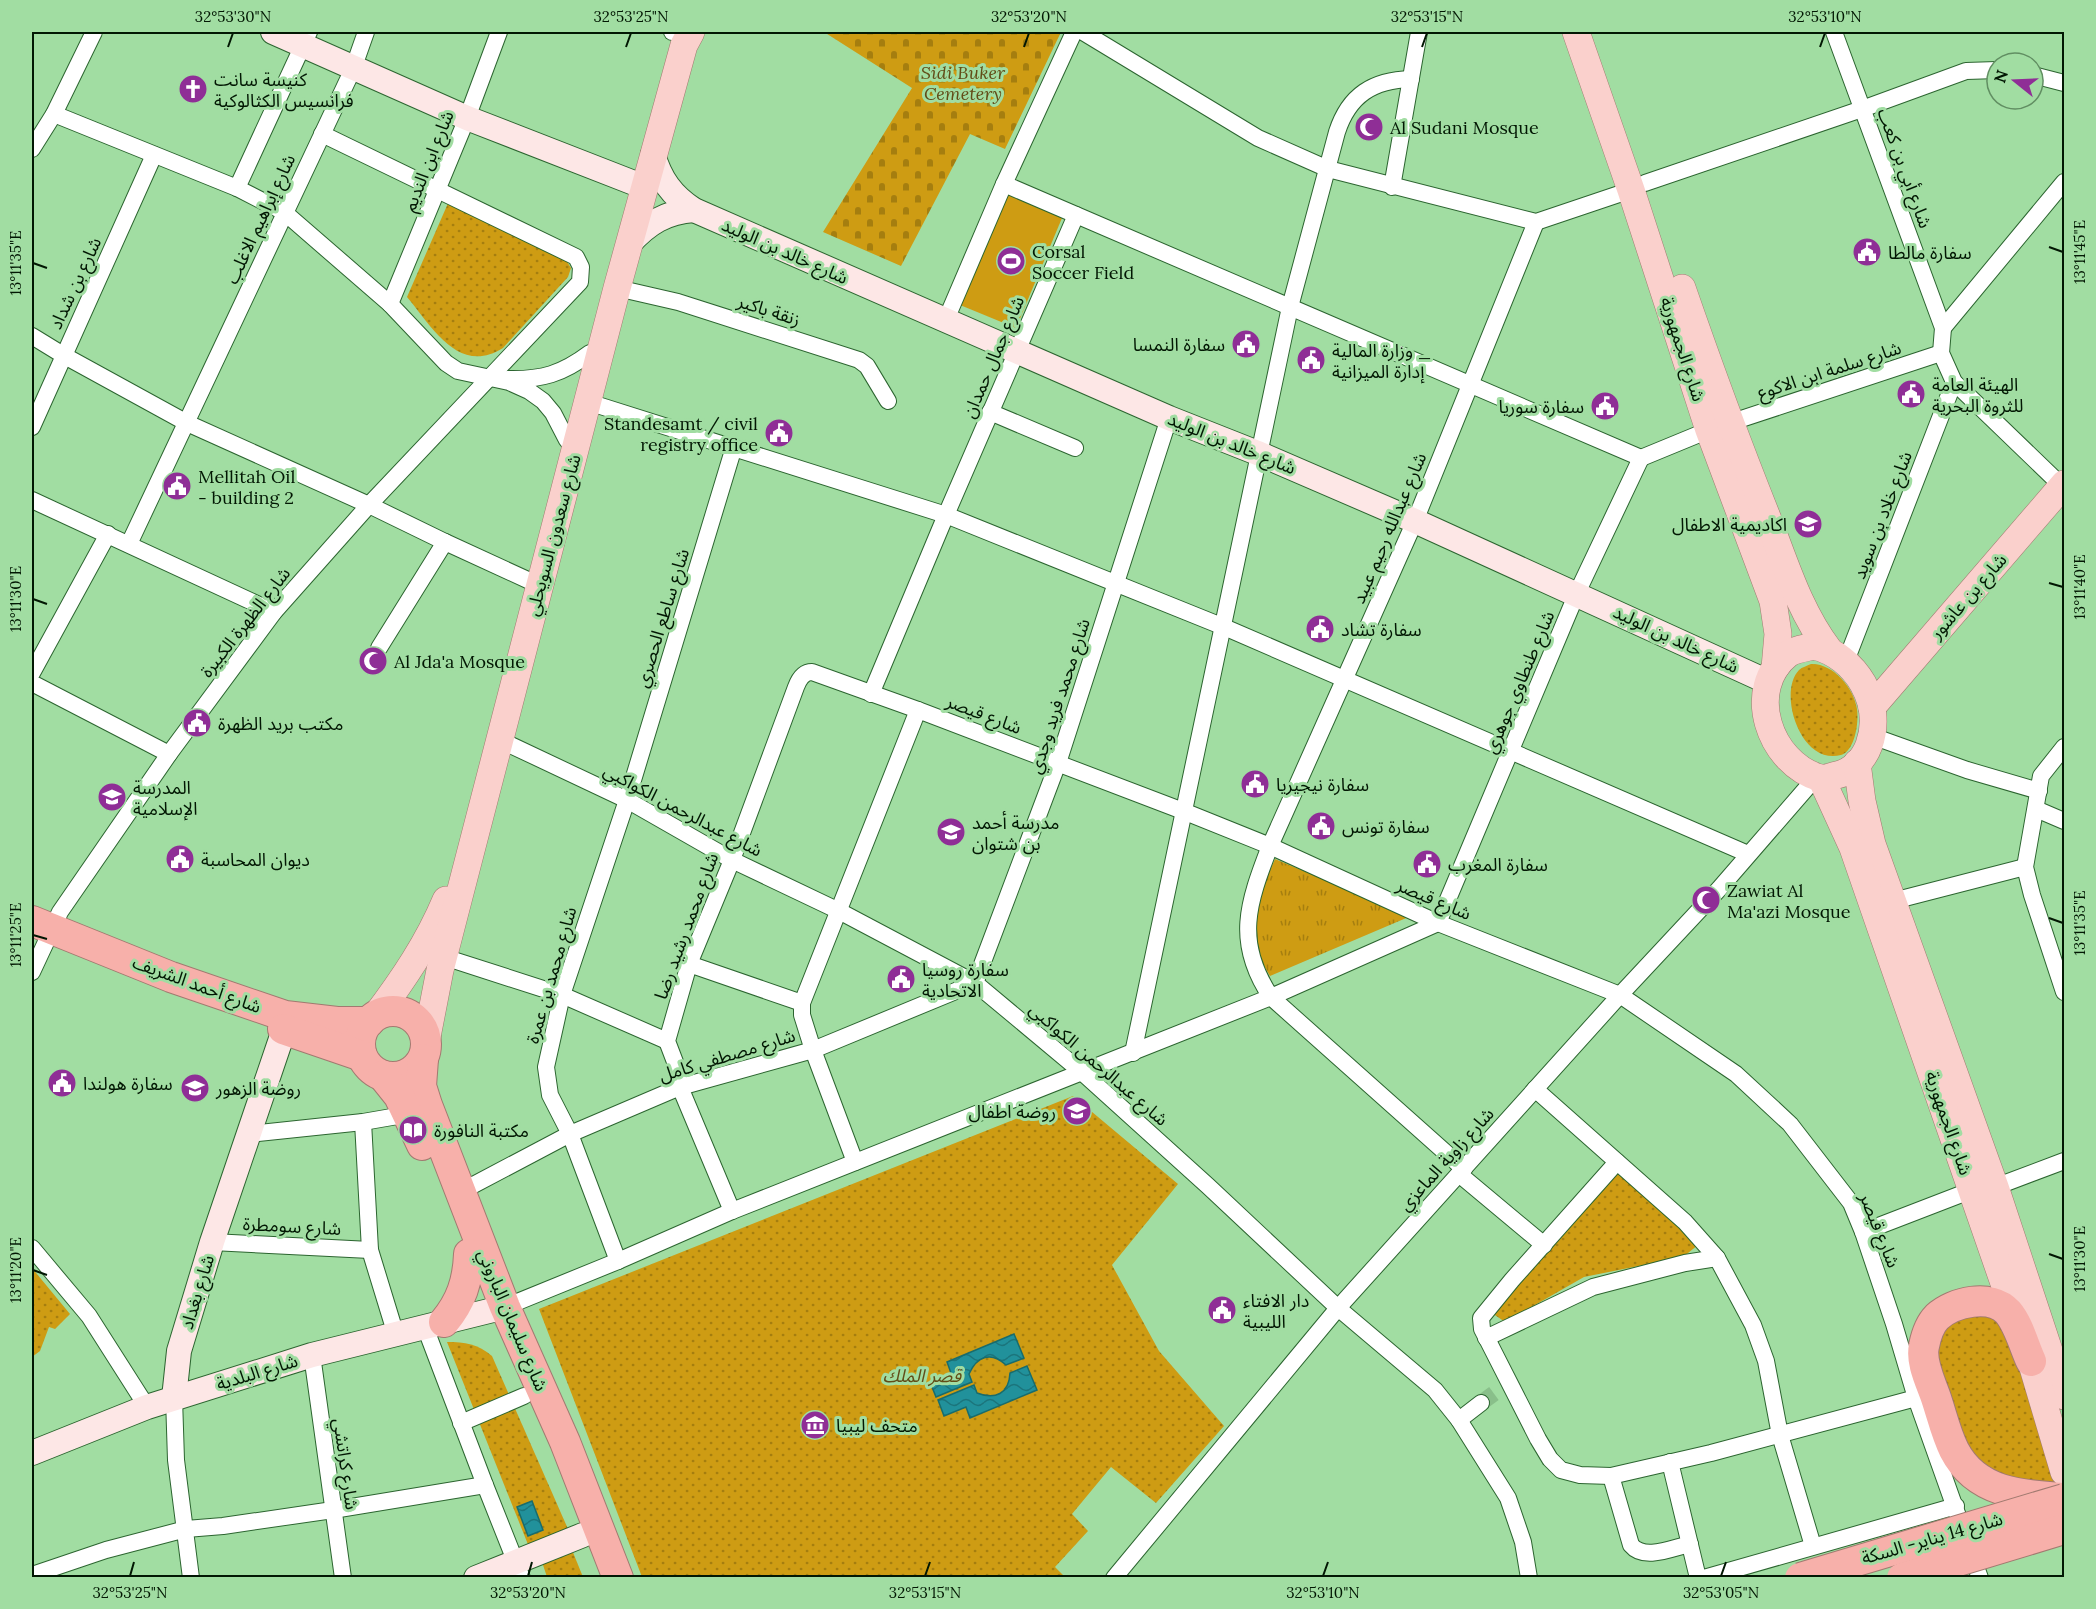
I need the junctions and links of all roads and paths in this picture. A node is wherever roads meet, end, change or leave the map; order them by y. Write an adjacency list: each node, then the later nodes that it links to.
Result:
1 (94, 32): 19 (street)
2 (273, 32): 12 (street)
3 (366, 32): 13 (street, شارع إبراهيم الاغلب)
4 (499, 32): 20 (street, شارع ابن النديم)
5 (677, 32): 23 (main road, شارع سعدون السويحلي); 27 (main road, شارع سعدون السويحلي)
6 (1074, 32): 28 (street)
7 (1083, 32): 25 (street)
8 (1419, 32): 16 (street)
9 (1576, 32): 29 (main road, شارع الجمهورية)
10 (1591, 32): 29 (main road, شارع الجمهورية)
11 (1834, 32): 18 (street, شارع أبي بن كعب)
12 (306, 38): 13 (street); 31 (street)
13 (353, 69): 20 (street); 21 (street, شارع إبراهيم الاغلب)
14 (1985, 70): 18 (street)
15 (2045, 78): 17 (street)
16 (1411, 79): 25 (street); 30 (street)
17 (2064, 83)
18 (1862, 109): 29 (street); 42 (street, شارع أبي بن كعب)
19 (54, 114): 22 (street); 24 (street)
20 (467, 118): 27 (street); 32 (street, شارع ابن النديم)
21 (321, 134): 32 (street, شارع الظهرة الكبيرة); 34 (street, شارع إبراهيم الاغلب)
22 (32, 149)
23 (653, 154): 33 (street, شارع خالد بن الوليد); 37 (main road, شارع سعدون السويحلي)
24 (154, 155): 31 (street); 47 (street, شارع بن شداد)
25 (1328, 169): 30 (street); 40 (street)
26 (2064, 182): 42 (street)
27 (634, 183): 45 (main road, شارع سعدون السويحلي)
28 (1004, 184): 35 (street); 41 (street)
29 (1638, 186): 36 (street); 57 (main road, شارع الجمهورية)
30 (1392, 187): 36 (street)
31 (237, 188): 34 (street)
32 (439, 189): 39 (street, شارع ابن النديم); 48 (street, شارع الظهرة الكبيرة)
33 (694, 210): 37 (street); 41 (street, شارع خالد بن الوليد)
34 (284, 212): 39 (street); 55 (street, شارع إبراهيم الاغلب)
35 (1076, 215): 40 (street); 44 (street, شارع جمال حمدان)
36 (1536, 222): 50 (street, شارع عبدالله رحيم عبيد)
37 (629, 244): 38 (main road, شارع سعدون السويحلي)
38 (617, 288): 51 (street, زنقة باكير); 52 (main road, شارع سعدون السويحلي)
39 (390, 304): 48 (street)
40 (1290, 307): 50 (street); 61 (street)
41 (945, 321): 44 (street, شارع خالد بن الوليد)
42 (1943, 328): 46 (street, شارع أبي بن كعب)
43 (32, 336): 47 (street)
44 (1016, 352): 53 (street, شارع جمال حمدان); 54 (street, شارع خالد بن الوليد)
45 (590, 353): 48 (street); 58 (main road, شارع سعدون السويحلي)
46 (1941, 354): 49 (street); 57 (street, شارع سلمة ابن الاكوع)
47 (63, 355): 55 (street); 56 (street, شارع بن شداد)
48 (489, 378): 58 (street); 65 (street, شارع الظهرة الكبيرة)
49 (1954, 382): 63 (street); 77 (street, شارع خلاد بن سويد)
50 (1470, 384): 62 (street); 67 (street, شارع عبدالله رحيم عبيد)
51 (888, 401)
52 (588, 402): 59 (street); 87 (main road, شارع سعدون السويحلي)
53 (990, 412): 60 (street); 66 (street, شارع جمال حمدان)
54 (1170, 418): 61 (street, شارع خالد بن الوليد); 72 (street, شارع محمد فريد وجدي)
55 (188, 423): 65 (street); 70 (street, شارع إبراهيم الاغلب)
56 (32, 427)
57 (1719, 427): 62 (street, شارع سلمة ابن الاكوع); 77 (main road, شارع الجمهورية); 79 (main road, شارع الجمهورية)
58 (567, 440): 71 (main road, شارع سعدون السويحلي)
59 (734, 447): 66 (street); 95 (street, شارع ساطع الحصري)
60 (1074, 448)
61 (1260, 454): 67 (street, شارع خالد بن الوليد); 75 (street)
62 (1641, 458): 73 (street, شارع طنطاوي جوهري)
63 (2064, 486): 84 (main road, شارع بن عاشور)
64 (32, 500): 68 (street)
65 (369, 505): 69 (street); 74 (street, شارع الظهرة الكبيرة)
66 (946, 515): 72 (street); 83 (street, شارع جمال حمدان)
67 (1415, 521): 73 (street, شارع خالد بن الوليد); 81 (street, شارع عبدالله رحيم عبيد)
68 (108, 534): 70 (street); 78 (street)
69 (445, 542): 71 (street); 76 (street)
70 (129, 544): 74 (street)
71 (532, 582): 109 (main road, شارع سعدون السويحلي)
72 (1117, 584): 75 (street); 91 (street, شارع محمد فريد وجدي)
73 (1577, 593): 79 (street, شارع خالد بن الوليد); 89 (street, شارع طنطاوي جوهري)
74 (274, 612): 90 (street, شارع الظهرة الكبيرة)
75 (1224, 627): 81 (street); 97 (street)
76 (380, 648)
77 (1837, 655): 79 (main road); 84 (main road)
78 (32, 673)
79 (1771, 675): 93 (main road)
80 (822, 676): 83 (street, شارع قيصر); 101 (street, شارع محمد رشيد رضا)
81 (1345, 678): 89 (street); 99 (street, شارع عبدالله رحيم عبيد)
82 (32, 683): 90 (street)
83 (871, 694): 85 (street, شارع قيصر)
84 (1872, 707): 86 (main road)
85 (918, 710): 91 (street, شارع قيصر); 104 (street)
86 (1872, 736): 92 (main road); 94 (street)
87 (500, 740): 95 (street, شارع عبدالرحمن الكواكبي); 107 (main road, شارع سعدون السويحلي)
88 (2064, 747): 94 (street)
89 (1511, 750): 100 (street); 105 (street, شارع طنطاوي جوهري)
90 (169, 754): 106 (street, شارع الظهرة الكبيرة)
91 (1058, 763): 97 (street, شارع قيصر); 111 (street, شارع محمد فريد وجدي)
92 (1857, 763): 93 (main road); 103 (main road, شارع الجمهورية)
93 (1819, 777): 100 (street, شارع زاوية الماعزي); 135 (main road, شارع الجمهورية)
94 (2039, 791): 96 (street)
95 (627, 800): 101 (street, شارع عبدالرحمن الكواكبي); 113 (street, شارع محمد بن عمرة)
96 (2036, 809): 98 (street); 102 (street)
97 (1183, 811): 99 (street, شارع قيصر); 122 (street)
98 (2064, 820)
99 (1270, 846): 105 (street, شارع قيصر); 115 (street, شارع عبدالله رحيم عبيد)
100 (1748, 854): 114 (street, شارع زاوية الماعزي)
101 (732, 860): 104 (street, شارع عبدالرحمن الكواكبي); 108 (street, شارع محمد رشيد رضا)
102 (2025, 867): 103 (street); 112 (street)
103 (1893, 901): 135 (main road, شارع الجمهورية)
104 (839, 911): 111 (street, شارع عبدالرحمن الكواكبي); 116 (street)
105 (1438, 923): 114 (street, شارع قيصر); 115 (street)
106 (41, 931): 110 (street, شارع الظهرة الكبيرة); 118 (highway, شارع أحمد الشريف)
107 (442, 963): 109 (main road); 113 (street); 121 (main road, شارع سعدون السويحلي)
108 (689, 964): 116 (street); 119 (street, شارع محمد رشيد رضا)
109 (410, 968): 117 (main road, شارع سعدون السويحلي)
110 (32, 972)
111 (975, 983): 120 (street, شارع مصطفي كامل); 124 (street, شارع عبدالرحمن الكواكبي)
112 (2064, 992)
113 (562, 995): 119 (street); 130 (street, شارع محمد بن عمرة)
114 (1620, 995): 126 (street, شارع زاوية الماعزي); 138 (street, شارع قيصر)
115 (1271, 997): 122 (street); 134 (street, شارع عبدالله رحيم عبيد)
116 (802, 1003): 120 (street)
117 (372, 1019): 118 (highway, شارع أحمد الشريف); 121 (highway); 123 (highway)
118 (284, 1023): 123 (highway, شارع أحمد الشريف); 129 (street, شارع بغداد)
119 (667, 1041): 125 (street)
120 (813, 1050): 125 (street, شارع مصطفي كامل); 132 (street)
121 (424, 1051): 123 (highway); 136 (highway, شارع سليمان الباروني)
122 (1133, 1053): 124 (street)
123 (373, 1066): 127 (highway, شارع سليمان الباروني)
124 (1083, 1073): 132 (street); 146 (street, شارع عبدالرحمن الكواكبي)
125 (680, 1087): 130 (street, شارع مصطفي كامل); 137 (street)
126 (1535, 1089): 133 (street); 134 (street, شارع زاوية الماعزي)
127 (409, 1114): 128 (street); 143 (highway, شارع سليمان الباروني)
128 (363, 1122): 129 (street); 142 (street)
129 (249, 1134): 139 (street, شارع بغداد)
130 (570, 1134): 136 (street, شارع مصطفي كامل); 145 (street, شارع محمد بن عمرة)
131 (2064, 1161): 135 (street)
132 (855, 1162): 137 (street)
133 (1617, 1162): 140 (street); 144 (street)
134 (1461, 1172): 140 (street, شارع عبدالله رحيم عبيد); 146 (street, شارع زاوية الماعزي)
135 (1983, 1189): 138 (street); 152 (main road, شارع الجمهورية); 154 (main road, شارع الجمهورية)
136 (462, 1191): 147 (highway, شارع سليمان الباروني)
137 (732, 1211): 145 (street)
138 (1863, 1232): 156 (street, شارع قيصر)
139 (212, 1242): 142 (street, شارع سومطرة); 155 (street, شارع بغداد)
140 (1544, 1245): 150 (street)
141 (32, 1248): 158 (street)
142 (370, 1250): 149 (street)
143 (469, 1254): 147 (highway, شارع سليمان الباروني); 148 (highway)
144 (1717, 1258): 150 (street); 161 (street)
145 (618, 1261): 147 (street)
146 (1338, 1308): 159 (street, شارع عبدالرحمن الكواكبي); 182 (street, شارع زاوية الماعزي)
147 (497, 1310): 148 (street, شارع البلدية); 153 (highway, شارع سليمان الباروني); 181 (highway, شارع سليمان الباروني)
148 (434, 1325): 149 (street, شارع البلدية); 160 (street)
149 (396, 1335): 151 (street, شارع البلدية)
150 (1486, 1338): 165 (street)
151 (312, 1355): 155 (street, شارع البلدية); 169 (street, شارع كراتشي)
152 (2031, 1362): 164 (main road, شارع الجمهورية); 167 (highway)
153 (524, 1396): 160 (street); 172 (highway, شارع سليمان الباروني)
154 (2064, 1396)
155 (174, 1398): 158 (street, شارع البلدية); 170 (street, شارع بغداد)
156 (1916, 1398): 161 (street); 168 (street, شارع قيصر)
157 (1481, 1403): 159 (street)
158 (147, 1407): 162 (street, شارع البلدية)
159 (1459, 1420): 183 (street, شارع عبدالرحمن الكواكبي)
160 (461, 1423): 166 (street)
161 (1780, 1436): 163 (street); 174 (street)
162 (32, 1454)
163 (1670, 1462): 165 (street); 173 (street)
164 (2064, 1472)
165 (1611, 1476): 173 (street)
166 (485, 1485): 169 (street); 175 (street)
167 (2064, 1498): 186 (highway, شارع 14 يناير- السكة, bridge)
168 (1956, 1506): 174 (street); 188 (street, شارع قيصر)
169 (333, 1510): 170 (street); 178 (street, شارع كراتشي)
170 (186, 1529): 176 (street); 177 (street, شارع بغداد)
171 (2064, 1529): 187 (highway, شارع 14 يناير- السكة, bridge)
172 (583, 1535): 175 (street); 180 (highway, شارع سليمان الباروني)
173 (1690, 1544): 184 (street)
174 (1813, 1546): 185 (street)
175 (519, 1570): 179 (street)
176 (32, 1575)
177 (190, 1578)
178 (343, 1578)
179 (476, 1578)
180 (600, 1578)
181 (618, 1578)
182 (1114, 1578)
183 (1529, 1578)
184 (1698, 1578)
185 (1704, 1578)
186 (1800, 1578)
187 (1902, 1578)
188 (1980, 1578)

